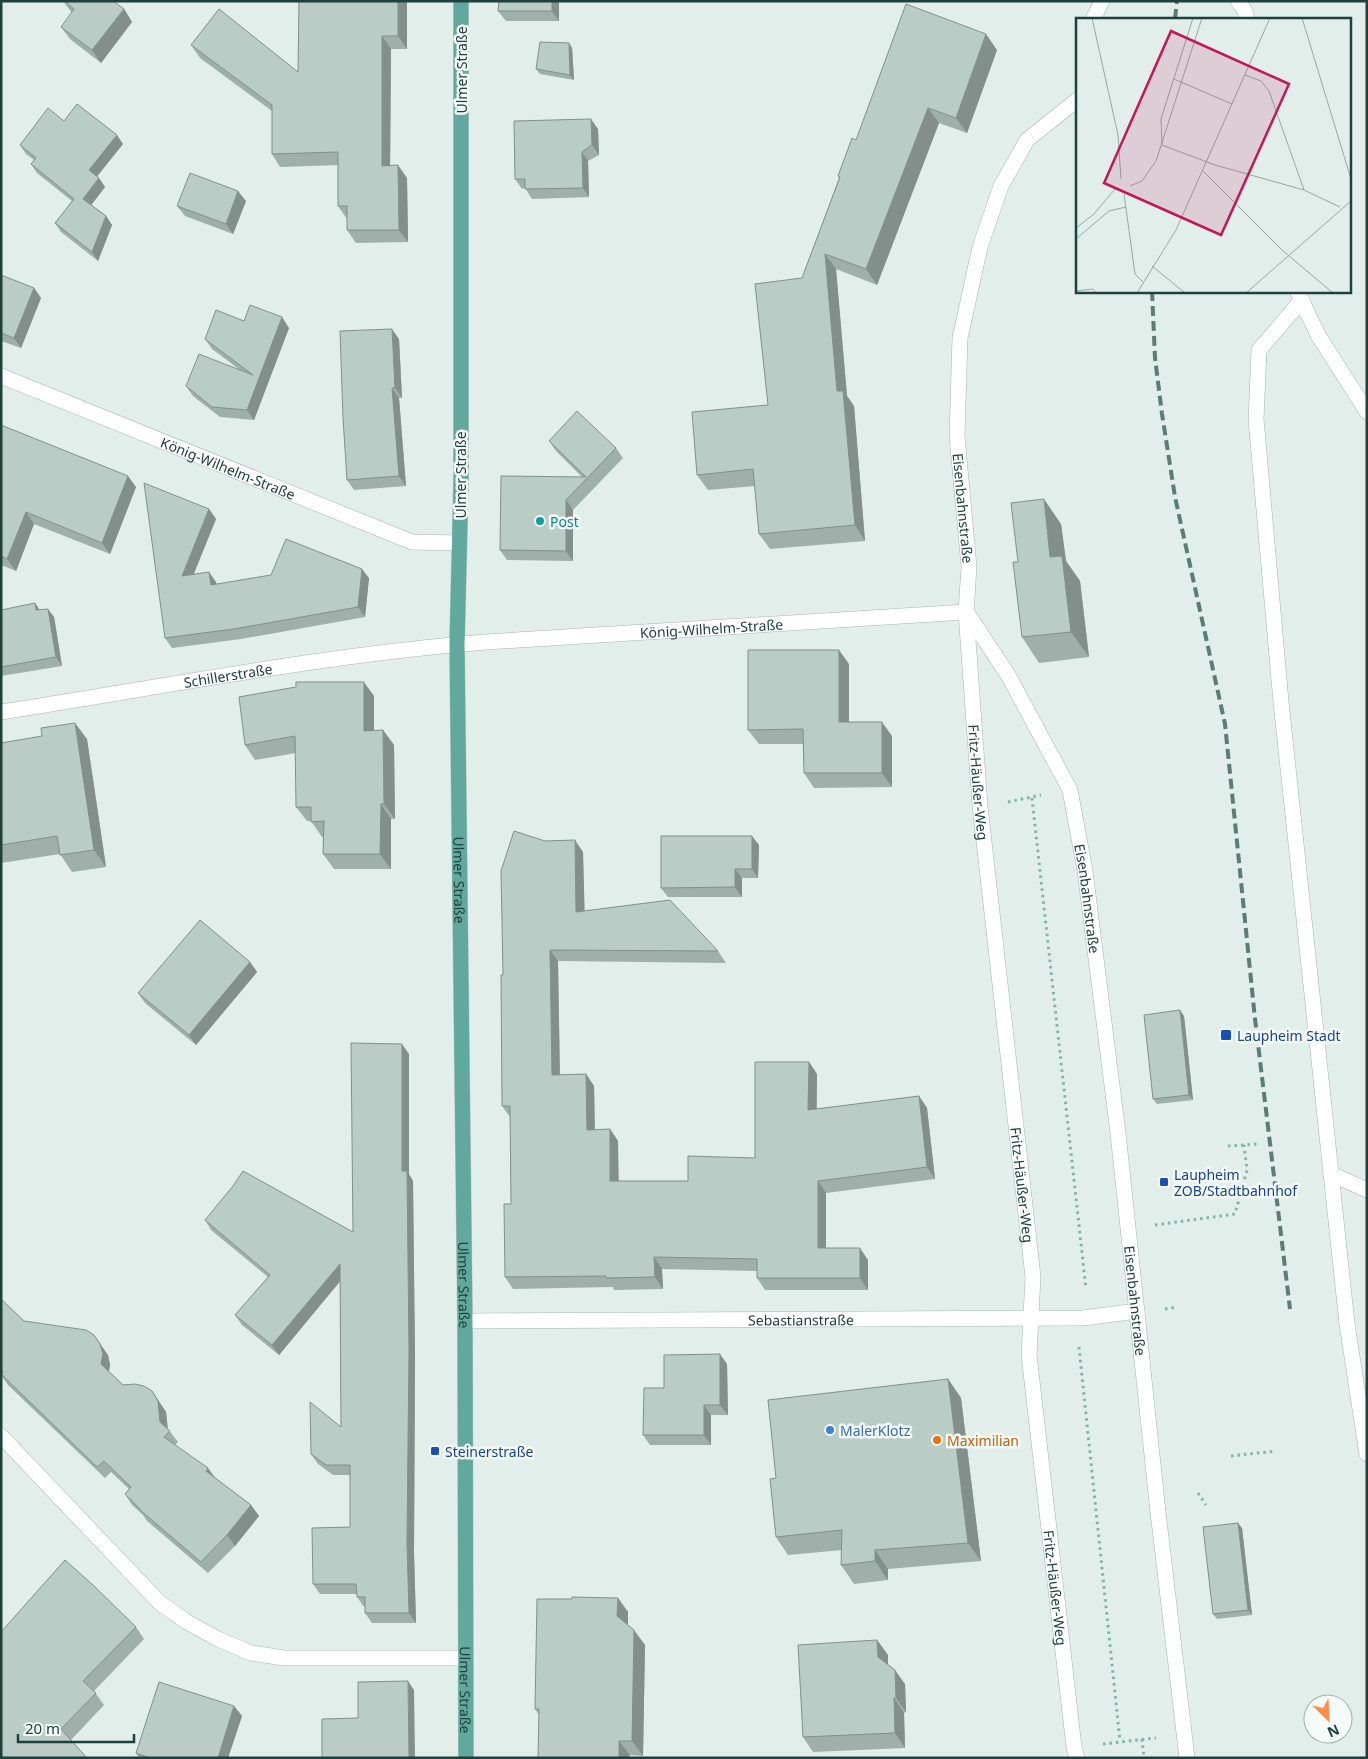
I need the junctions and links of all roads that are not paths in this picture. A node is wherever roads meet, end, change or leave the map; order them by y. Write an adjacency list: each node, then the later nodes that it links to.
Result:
1 (461, 1): 10 (main road, Ulmer Straße)
2 (1102, 1): 4 (street)
3 (1238, 1): 5 (street)
4 (1094, 18)
5 (1247, 18)
6 (1076, 101): 11 (street, Eisenbahnstraße)
7 (1300, 295): 9 (street); 14 (street)
8 (1, 376): 10 (street, König-Wilhelm-Straße)
9 (1367, 412)
10 (459, 542): 12 (main road, Ulmer Straße)
11 (966, 612): 12 (street, König-Wilhelm-Straße); 16 (street, Eisenbahnstraße); 17 (street, Fritz-Häußer-Weg)
12 (457, 644): 13 (street, Schillerstraße); 18 (main road, Ulmer Straße)
13 (1, 712)
14 (1331, 1174): 15 (street); 20 (street)
15 (1367, 1190)
16 (1136, 1312): 17 (street, Sebastianstraße); 24 (street, Eisenbahnstraße)
17 (1032, 1318): 18 (street, Sebastianstraße); 22 (street, Fritz-Häußer-Weg)
18 (465, 1321): 21 (main road, Ulmer Straße)
19 (4, 1444): 21 (street)
20 (1367, 1454)
21 (466, 1658): 23 (main road, Ulmer Straße)
22 (1076, 1752)
23 (466, 1758)
24 (1187, 1758)

